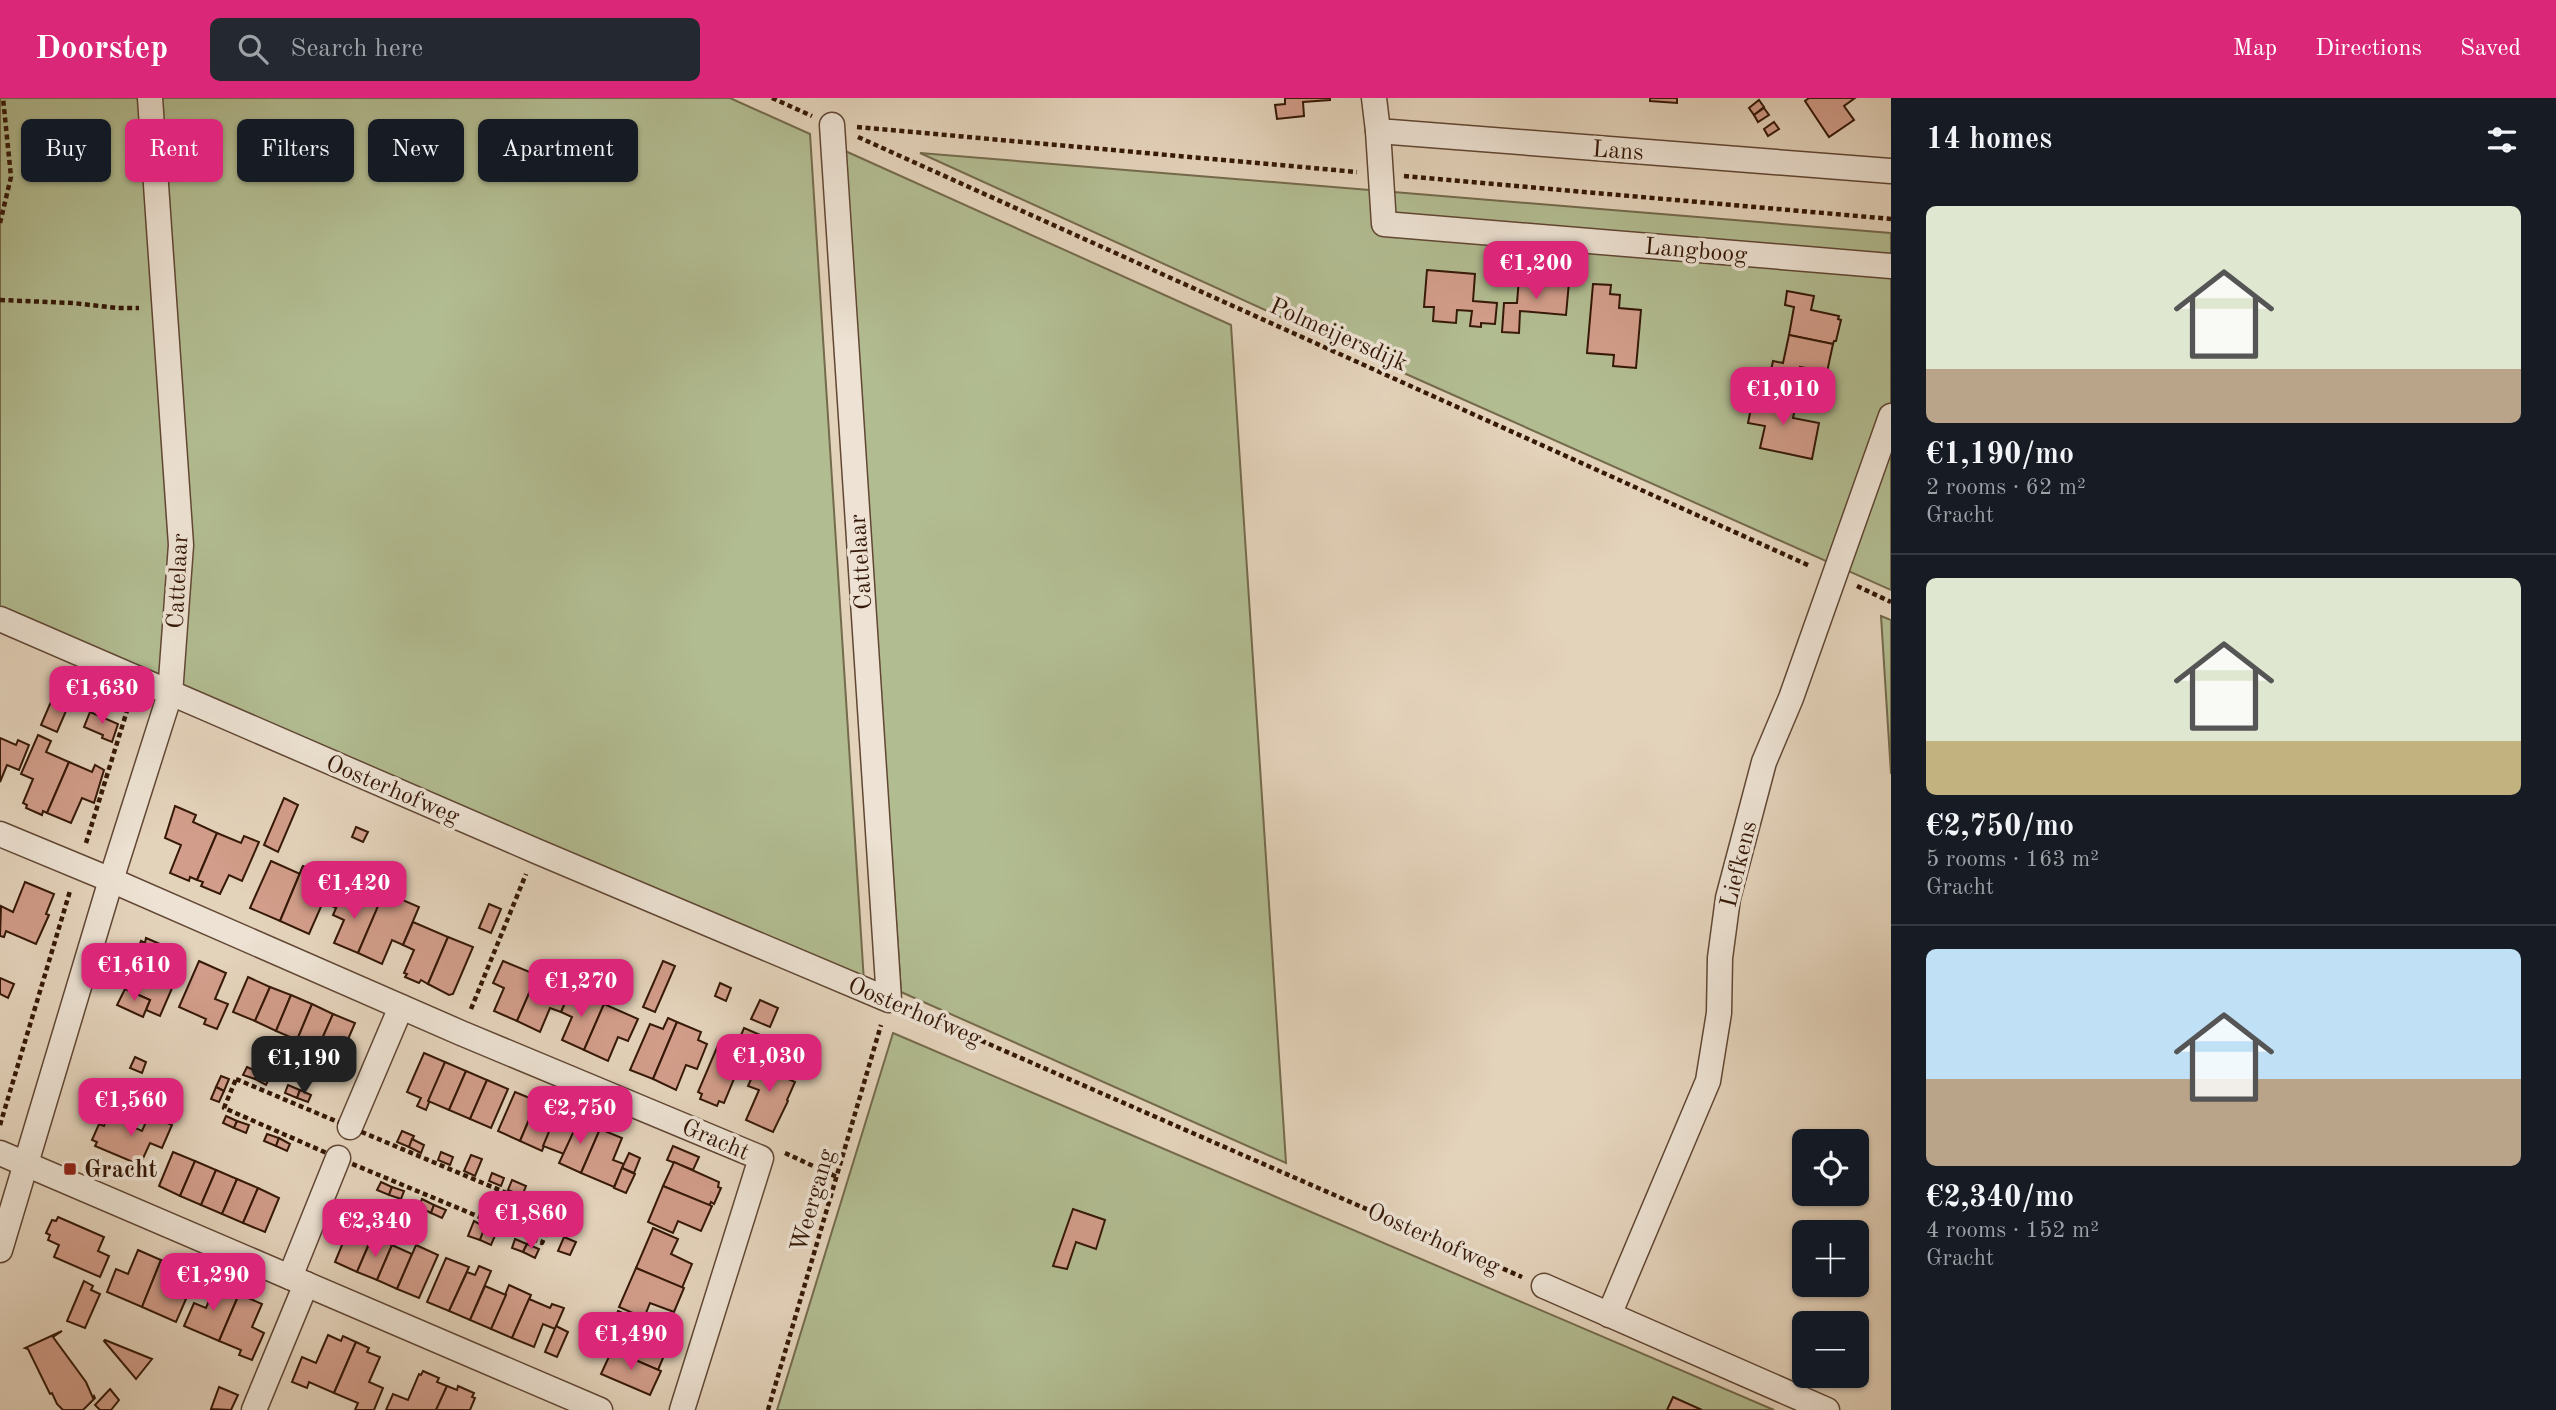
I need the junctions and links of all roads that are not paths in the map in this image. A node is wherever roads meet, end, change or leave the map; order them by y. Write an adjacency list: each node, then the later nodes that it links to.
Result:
1 (150, 98): 9 (street, Cattelaar)
2 (1374, 98): 4 (street)
3 (832, 125): 12 (street, Cattelaar)
4 (1378, 131): 5 (street, Lans); 6 (street, Langboog)
5 (1891, 172)
6 (1891, 266)
7 (1891, 416): 21 (street, Liefkens)
8 (0, 619): 9 (street, Oosterhofweg)
9 (170, 694): 11 (street, Cattelaar); 12 (street, Oosterhofweg)
10 (0, 834): 11 (street, Gracht)
11 (111, 880): 13 (street, Gracht); 17 (street, Cattelaar)
12 (889, 1000)
13 (401, 1007): 14 (street); 24 (street, Gracht)
14 (350, 1127)
15 (0, 1153): 17 (street)
16 (338, 1158): 19 (street)
17 (26, 1164): 18 (street, Cattelaar); 19 (street)
18 (0, 1250)
19 (298, 1281): 22 (street); 23 (street)
20 (1544, 1286): 21 (street)
21 (1609, 1315): 25 (street)
22 (254, 1410)
23 (600, 1410)
24 (682, 1410)
25 (1827, 1410)

